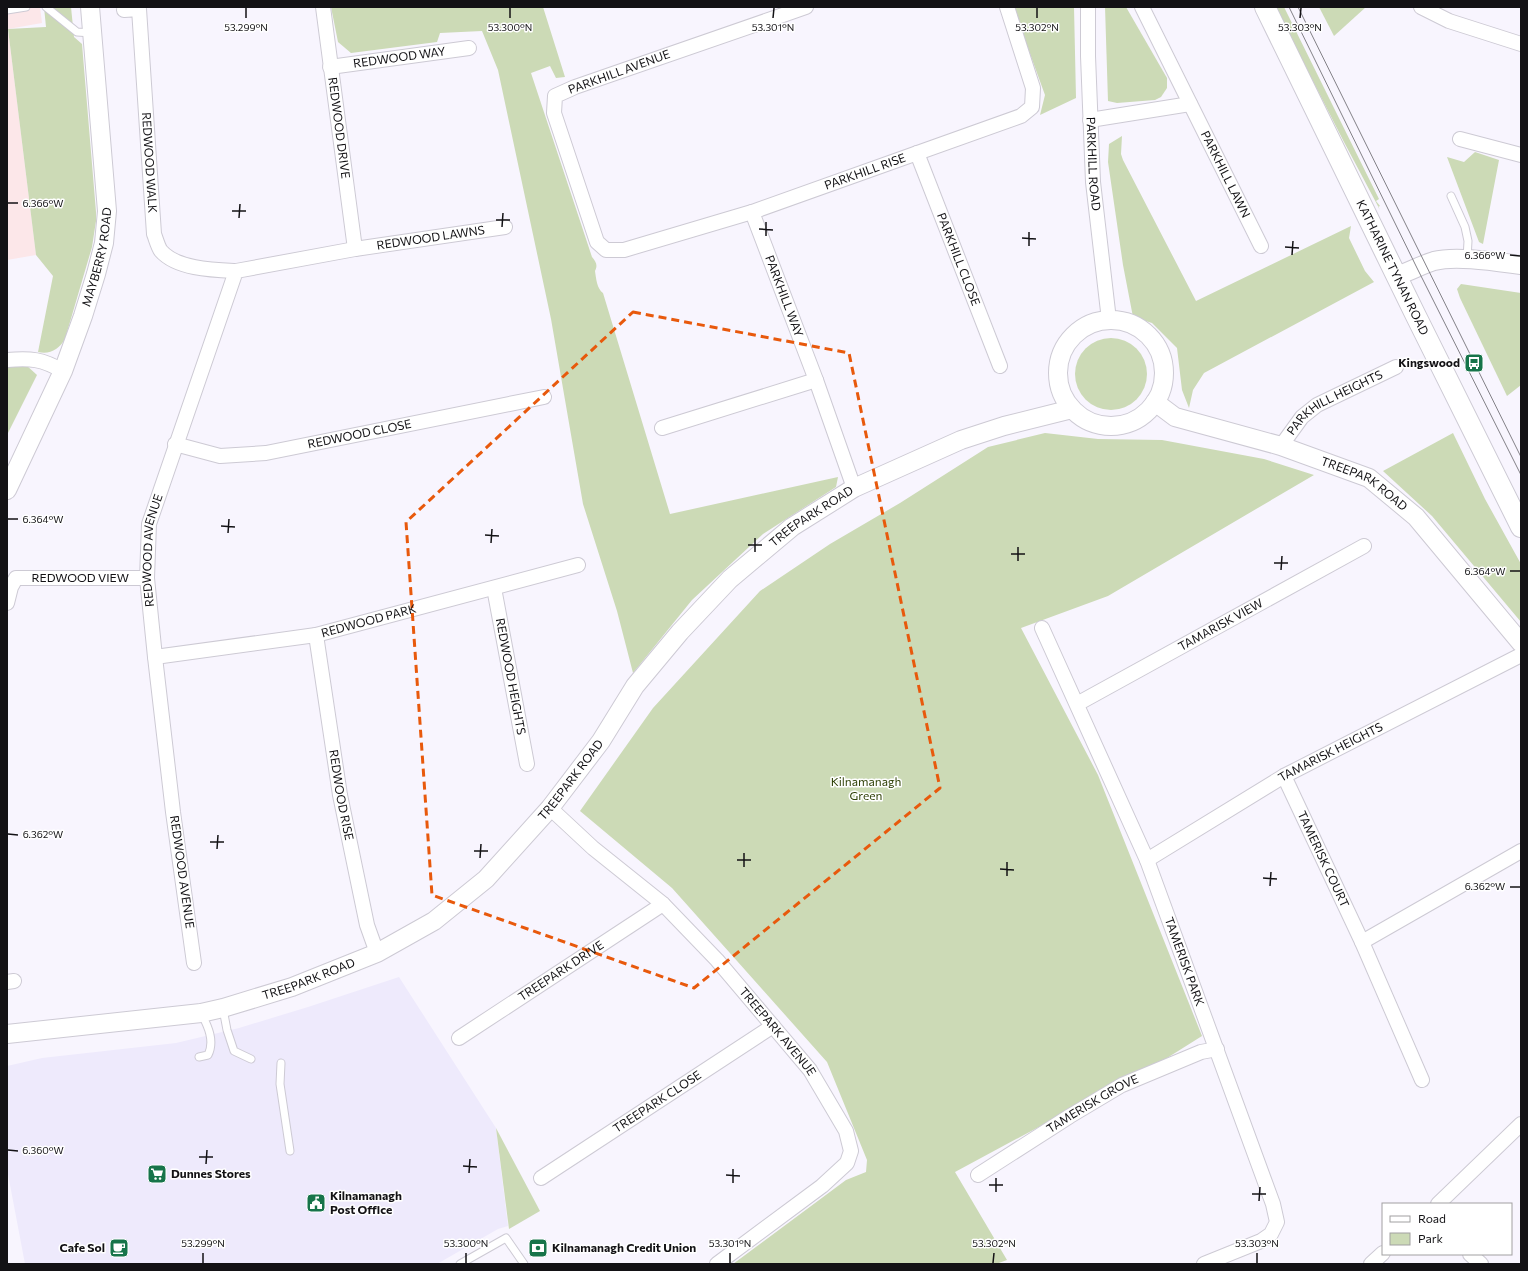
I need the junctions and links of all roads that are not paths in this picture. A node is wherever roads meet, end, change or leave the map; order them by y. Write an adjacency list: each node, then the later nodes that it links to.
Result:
1 (26, 7): 11 (lane)
2 (46, 7): 13 (lane)
3 (90, 7): 13 (street, MAYBERRY ROAD)
4 (323, 7): 16 (street, REDWOOD DRIVE)
5 (806, 7): 25 (street, PARKHILL AVENUE)
6 (1007, 7): 20 (street, PARKHILL RISE)
7 (1088, 7): 18 (street, PARKHILL ROAD)
8 (1142, 7): 17 (street, PARKHILL LAWN)
9 (1265, 7): 31 (main road, KATHARINE TYNAN ROAD)
10 (1422, 7): 14 (street)
11 (7, 10)
12 (124, 10): 30 (street, REDWOOD WALK)
13 (92, 33): 36 (street, MAYBERRY ROAD)
14 (1521, 44)
15 (468, 48): 16 (street, REDWOOD WAY)
16 (330, 67): 27 (street, REDWOOD DRIVE)
17 (1190, 104): 18 (street); 26 (street, PARKHILL LAWN)
18 (1090, 120): 32 (street, PARKHILL ROAD)
19 (1460, 139): 21 (street)
20 (917, 153): 23 (street, PARKHILL RISE); 34 (street, PARKHILL CLOSE)
21 (1521, 155)
22 (1451, 196): 28 (lane)
23 (752, 212): 25 (street, PARKHILL RISE); 37 (street, PARKHILL WAY)
24 (506, 227): 27 (street, REDWOOD LAWNS)
25 (597, 242)
26 (1261, 246)
27 (355, 249): 30 (street)
28 (1467, 260): 29 (street); 31 (street)
29 (1521, 265)
30 (236, 271): 42 (street, REDWOOD AVENUE)
31 (1396, 276): 46 (main road, KATHARINE TYNAN ROAD)
32 (1109, 320): 39 (street); 40 (street)
33 (7, 360): 36 (street)
34 (1000, 366)
35 (1396, 367): 43 (street, PARKHILL HEIGHTS)
36 (63, 371): 45 (street, MAYBERRY ROAD)
37 (816, 380): 41 (street); 44 (street, PARKHILL WAY)
38 (544, 397): 42 (street, REDWOOD CLOSE)
39 (1155, 402): 40 (street); 43 (street, TREEPARK ROAD)
40 (1072, 409): 44 (street, TREEPARK ROAD)
41 (662, 428)
42 (175, 444): 49 (street, REDWOOD AVENUE)
43 (1281, 446): 54 (street, TREEPARK ROAD)
44 (854, 488): 60 (street, TREEPARK ROAD)
45 (7, 490)
46 (1521, 527)
47 (1364, 546): 57 (street, TAMARISK VIEW)
48 (578, 565): 50 (street, REDWOOD PARK)
49 (147, 578): 51 (street, REDWOOD VIEW); 56 (street, REDWOOD AVENUE)
50 (494, 588): 53 (street, REDWOOD PARK); 58 (street, REDWOOD HEIGHTS)
51 (7, 603)
52 (1042, 628): 57 (street, TAMERISK PARK)
53 (316, 635): 56 (street, REDWOOD PARK); 65 (street, REDWOOD RISE)
54 (1521, 643)
55 (1521, 654): 59 (street, TAMARISK HEIGHTS)
56 (155, 657): 66 (street, REDWOOD AVENUE)
57 (1077, 704): 62 (street, TAMERISK PARK)
58 (527, 764)
59 (1284, 776): 62 (street, TAMARISK HEIGHTS); 64 (street, TAMERISK COURT)
60 (550, 808): 63 (street, TREEPARK AVENUE); 65 (street, TREEPARK ROAD)
61 (1521, 851): 64 (street)
62 (1146, 860): 72 (street, TAMERISK PARK)
63 (663, 904): 69 (street, TREEPARK AVENUE); 71 (street, TREEPARK DRIVE)
64 (1362, 942): 76 (street, TAMERISK COURT)
65 (377, 953): 67 (street, TREEPARK ROAD)
66 (194, 963)
67 (223, 1008): 68 (street, TREEPARK ROAD); 74 (lane)
68 (201, 1013): 70 (street, TREEPARK ROAD); 73 (lane)
69 (773, 1026): 80 (street, TREEPARK CLOSE); 86 (street, TREEPARK AVENUE)
70 (7, 1034)
71 (459, 1038)
72 (1217, 1049): 79 (street, TAMERISK GROVE); 87 (street, TAMERISK PARK)
73 (199, 1058)
74 (251, 1059)
75 (281, 1063): 78 (lane)
76 (1422, 1080)
77 (1521, 1124): 81 (street)
78 (290, 1151)
79 (978, 1175)
80 (541, 1178)
81 (1439, 1203)
82 (1382, 1254): 88 (street)
83 (1471, 1255): 89 (street)
84 (460, 1264): 85 (lane)
85 (524, 1264)
86 (717, 1264)
87 (1204, 1264)
88 (1371, 1264)
89 (1481, 1264)

